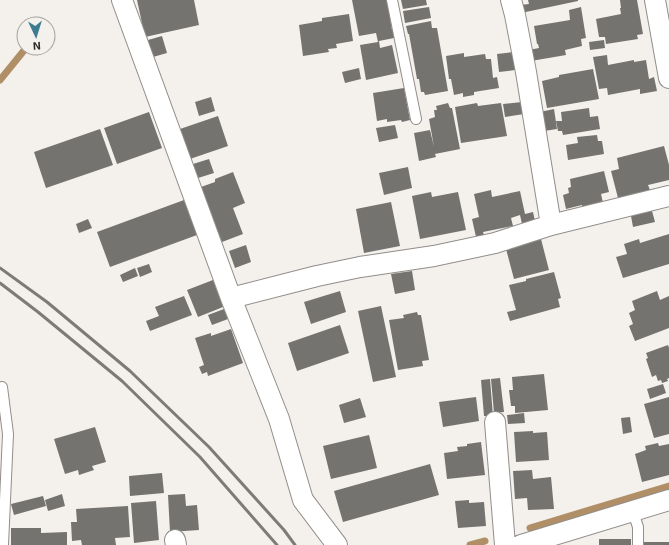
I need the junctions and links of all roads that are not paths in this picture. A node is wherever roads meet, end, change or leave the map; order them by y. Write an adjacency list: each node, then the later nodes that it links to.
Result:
1 (122, 0): 9 (street)
2 (392, 0): 6 (lane)
3 (512, 0): 8 (street)
4 (655, 0): 5 (street)
5 (669, 78)
6 (416, 119)
7 (669, 196): 8 (street)
8 (551, 224): 9 (street)
9 (231, 298): 15 (street)
10 (2, 387): 14 (lane)
11 (495, 422): 16 (street)
12 (669, 500): 13 (street)
13 (633, 512): 17 (street); 18 (lane)
14 (3, 545)
15 (337, 545)
16 (505, 545)
17 (522, 545)
18 (638, 545)

